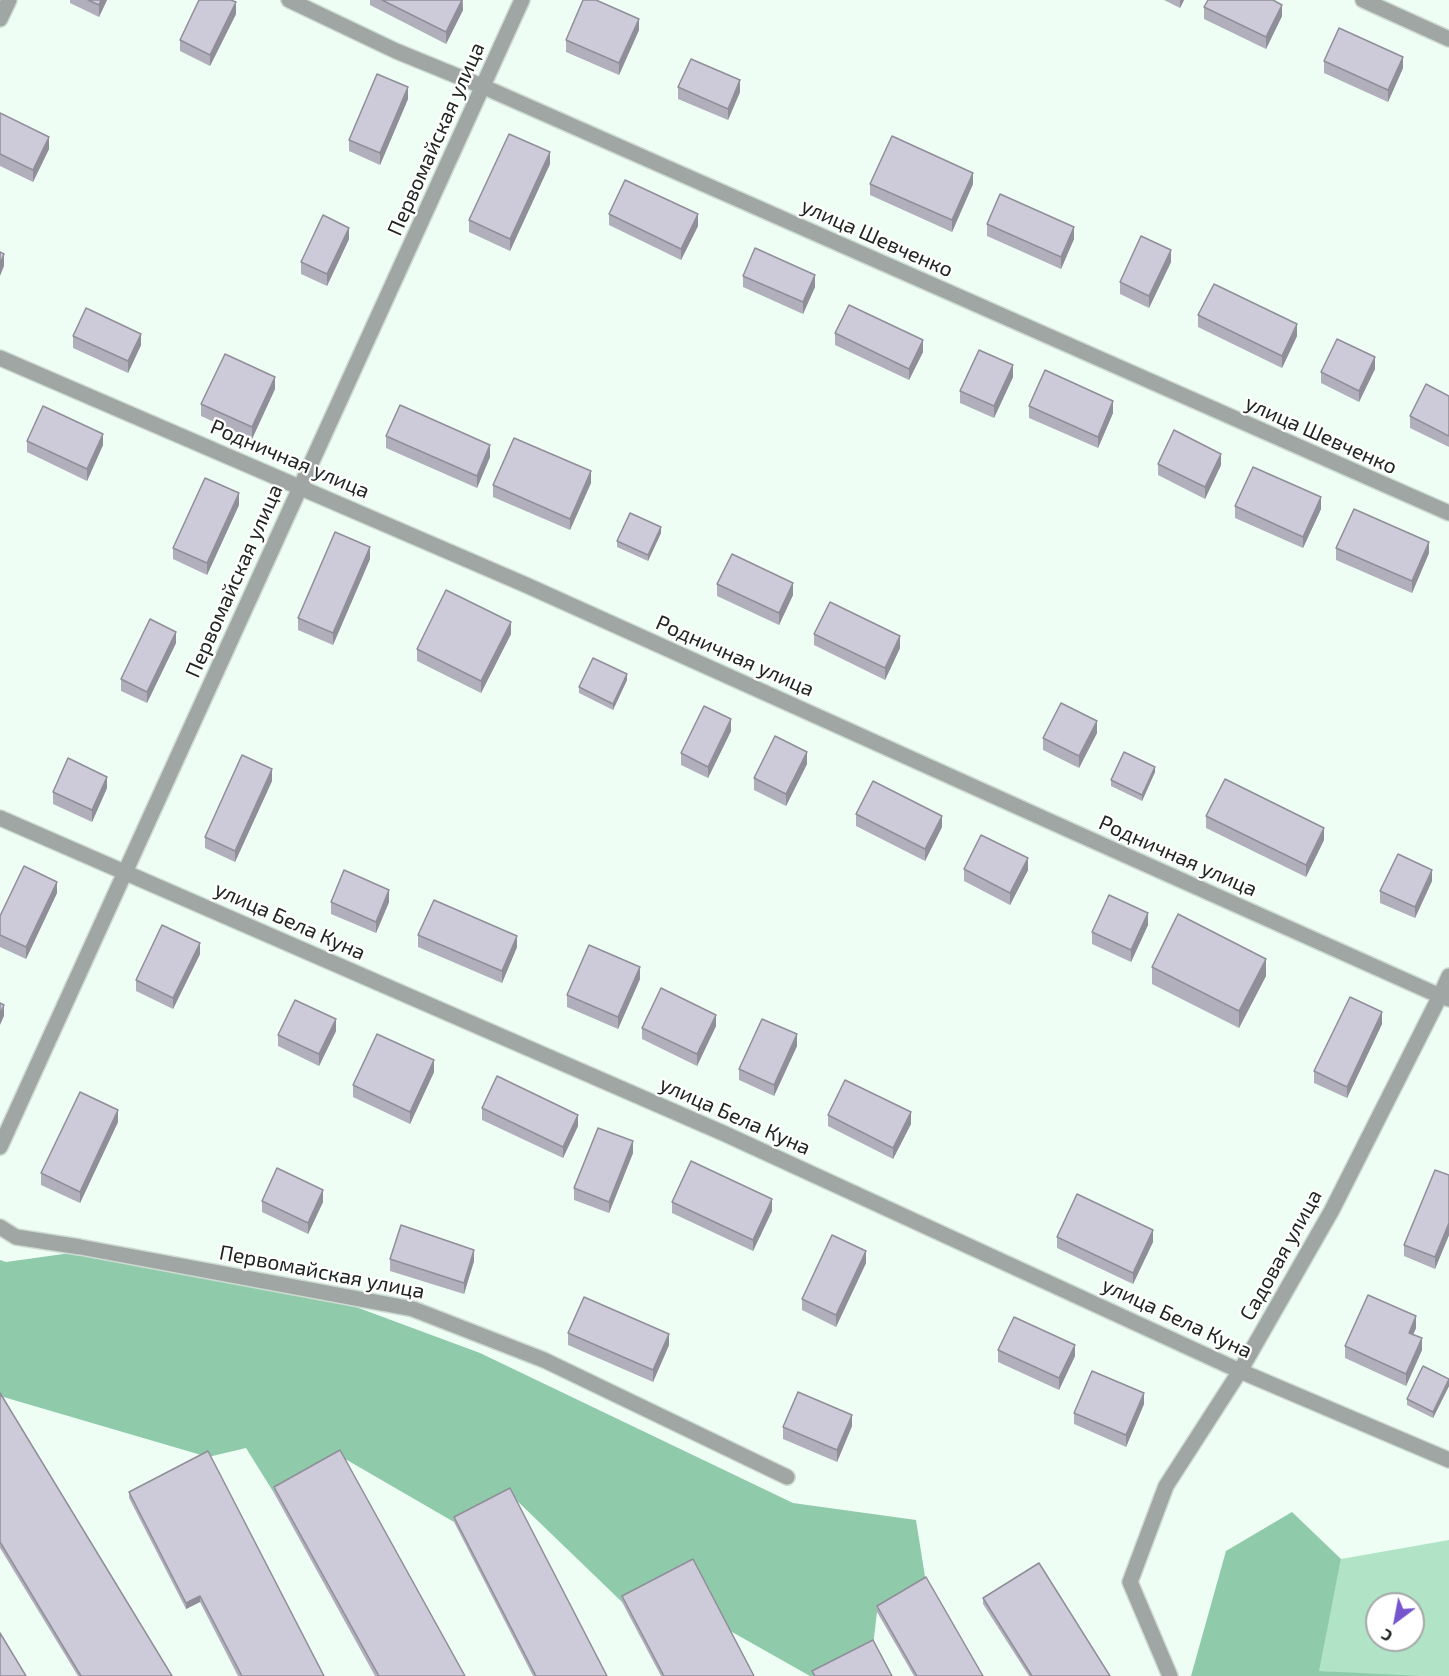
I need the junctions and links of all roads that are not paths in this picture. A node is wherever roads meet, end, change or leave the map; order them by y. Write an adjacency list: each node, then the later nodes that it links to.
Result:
1 (9, 0): 5 (street)
2 (289, 0): 7 (street, улица Шевченко)
3 (522, 0): 7 (street, Первомайская улица)
4 (1363, 0): 6 (street)
5 (0, 19)
6 (1449, 39)
7 (484, 87): 9 (street, Первомайская улица); 10 (street, улица Шевченко)
8 (0, 358): 9 (street, Родничная улица)
9 (301, 486): 12 (street, Первомайская улица); 14 (street, Родничная улица)
10 (1449, 513)
11 (0, 818): 12 (street, улица Бела Куна)
12 (125, 872): 15 (street, Первомайская улица); 17 (street, улица Бела Куна)
13 (1449, 976): 14 (street, Садовая улица)
14 (1445, 998): 17 (street, Садовая улица)
15 (0, 1147)
16 (0, 1227): 19 (street, Первомайская улица)
17 (1240, 1371): 18 (street, улица Бела Куна); 20 (street, Садовая улица)
18 (1449, 1460)
19 (788, 1477)
20 (1170, 1676)

